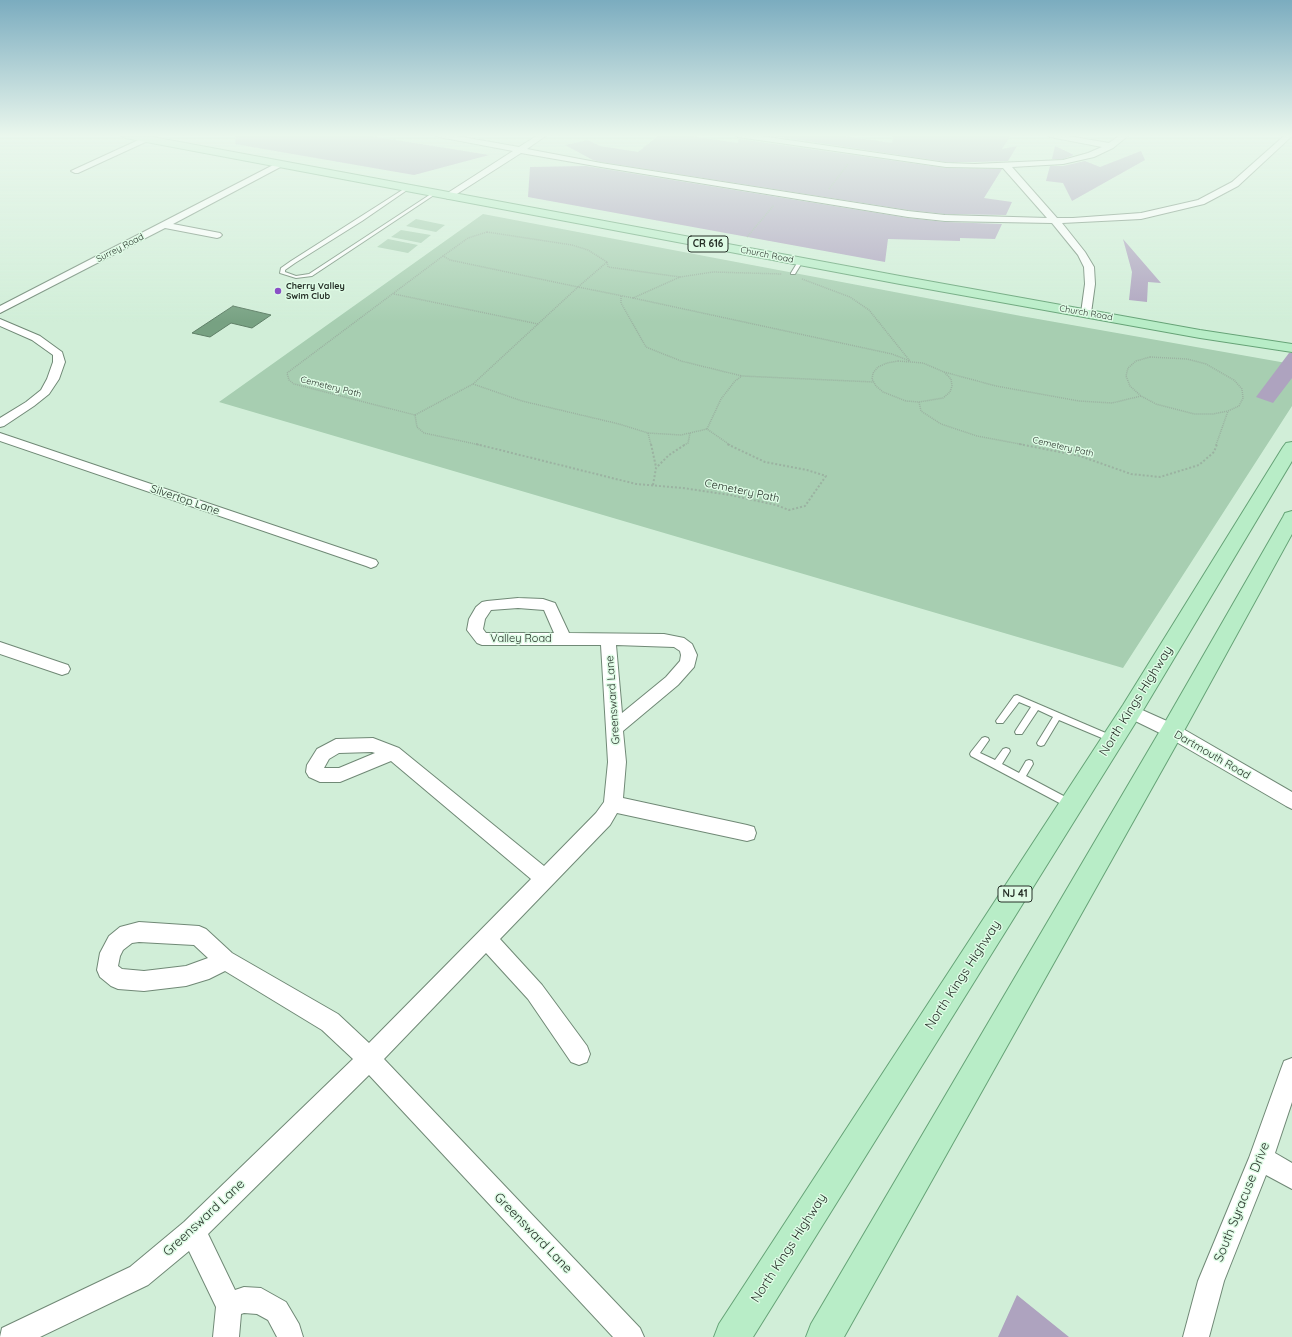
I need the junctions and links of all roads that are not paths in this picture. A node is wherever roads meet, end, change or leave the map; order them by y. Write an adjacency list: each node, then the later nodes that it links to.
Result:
1 (217, 197): 9 (street, Surrey Road)
2 (394, 197): 3 (lane)
3 (428, 197)
4 (456, 197): 11 (main road, Church Road / CR 616)
5 (804, 197): 8 (street)
6 (1034, 197): 8 (street)
7 (1210, 197): 8 (street)
8 (1055, 221): 14 (street)
9 (163, 225): 10 (street); 13 (street, Surrey Road)
10 (217, 235)
11 (801, 261): 12 (lane); 14 (main road, Church Road / CR 616)
12 (793, 273)
13 (0, 310)
14 (1086, 313): 16 (main road, Church Road / CR 616)
15 (0, 322): 17 (street)
16 (1292, 348)
17 (0, 423)
18 (0, 437): 21 (street, Silvertop Lane)
19 (1292, 447): 27 (main road, North Kings Highway / NJ 41)
20 (1292, 517): 31 (main road)
21 (371, 563)
22 (564, 639): 22 (street, Valley Road); 23 (street, Greensward Lane)
23 (608, 640): 30 (street, Greensward Lane); 30 (street)
24 (0, 648): 25 (street)
25 (62, 669)
26 (1036, 706): 28 (lane); 29 (lane); 32 (lane)
27 (1131, 711): 31 (street, Dartmouth Road); 33 (main road, North Kings Highway / NJ 41)
28 (1058, 715): 33 (lane); 35 (lane)
29 (1000, 721)
30 (615, 728): 42 (street, Greensward Lane)
31 (1172, 731): 41 (street, Dartmouth Road); 60 (main road)
32 (1020, 732)
33 (1113, 739): 43 (main road, North Kings Highway / NJ 41)
34 (985, 740): 39 (lane)
35 (1041, 743)
36 (1006, 751): 39 (lane)
37 (393, 753): 45 (street)
38 (1029, 764): 40 (lane)
39 (996, 766): 40 (lane)
40 (1020, 778): 43 (lane)
41 (1292, 801)
42 (613, 804): 44 (street); 45 (street, Greensward Lane)
43 (1071, 805): 59 (main road, North Kings Highway / NJ 41)
44 (747, 833)
45 (545, 879): 46 (street, Greensward Lane)
46 (487, 940): 48 (street); 49 (street, Greensward Lane)
47 (225, 960): 47 (street, Greensward Lane); 49 (street, Greensward Lane)
48 (578, 1054)
49 (369, 1059): 53 (street, Greensward Lane); 58 (street, Greensward Lane)
50 (1292, 1069): 51 (street, South Syracuse Drive)
51 (1261, 1158): 52 (street); 61 (street, South Syracuse Drive)
52 (1292, 1177)
53 (193, 1231): 54 (street); 55 (street, Greensward Lane)
54 (228, 1306): 56 (street); 57 (street)
55 (11, 1337)
56 (226, 1337)
57 (290, 1337)
58 (631, 1337)
59 (732, 1337)
60 (824, 1337)
61 (1196, 1337)

